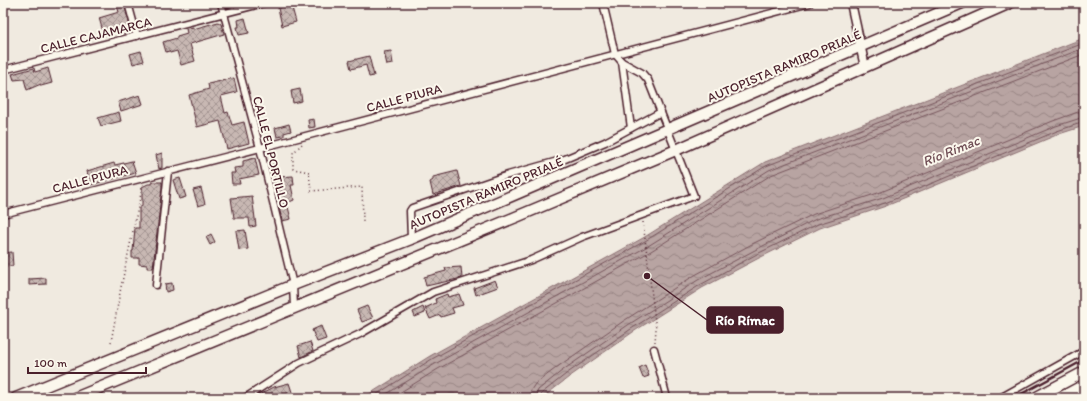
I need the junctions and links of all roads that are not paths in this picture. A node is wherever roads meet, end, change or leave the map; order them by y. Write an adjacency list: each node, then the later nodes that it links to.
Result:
1 (128, 3): 10 (street)
2 (221, 3): 9 (street, CALLE EL PORTILLO)
3 (264, 3): 9 (street, CALLE CAJAMARCA)
4 (603, 3): 12 (street)
5 (810, 3): 12 (street, CALLE PIURA)
6 (851, 3): 11 (street)
7 (962, 3): 11 (highway, AUTOPISTA RAMIRO PRIALÉ)
8 (1010, 3): 14 (highway)
9 (224, 13): 10 (street, CALLE CAJAMARCA); 19 (street, CALLE EL PORTILLO)
10 (137, 36): 15 (street, CALLE CAJAMARCA)
11 (861, 47): 14 (street); 18 (highway, AUTOPISTA RAMIRO PRIALÉ)
12 (615, 54): 13 (street); 19 (street, CALLE PIURA)
13 (622, 62): 16 (street); 17 (street)
14 (866, 67): 20 (highway)
15 (3, 70)
16 (661, 112): 17 (street); 18 (street)
17 (631, 128): 23 (street)
18 (668, 129): 20 (street); 23 (highway, AUTOPISTA RAMIRO PRIALÉ)
19 (260, 148): 21 (street, CALLE PIURA); 25 (street, CALLE EL PORTILLO)
20 (676, 150): 26 (highway); 33 (street)
21 (168, 171): 22 (street, CALLE PIURA); 24 (street)
22 (3, 214)
23 (411, 239): 25 (highway, AUTOPISTA RAMIRO PRIALÉ)
24 (156, 285)
25 (293, 285): 26 (street, CALLE EL PORTILLO); 31 (highway, AUTOPISTA RAMIRO PRIALÉ)
26 (294, 307): 32 (highway)
27 (654, 349): 34 (street)
28 (1084, 351): 35 (street)
29 (1084, 372): 36 (highway)
30 (1084, 385): 37 (highway)
31 (16, 398)
32 (75, 398)
33 (245, 398)
34 (667, 398)
35 (1000, 398)
36 (1035, 398)
37 (1060, 398)

